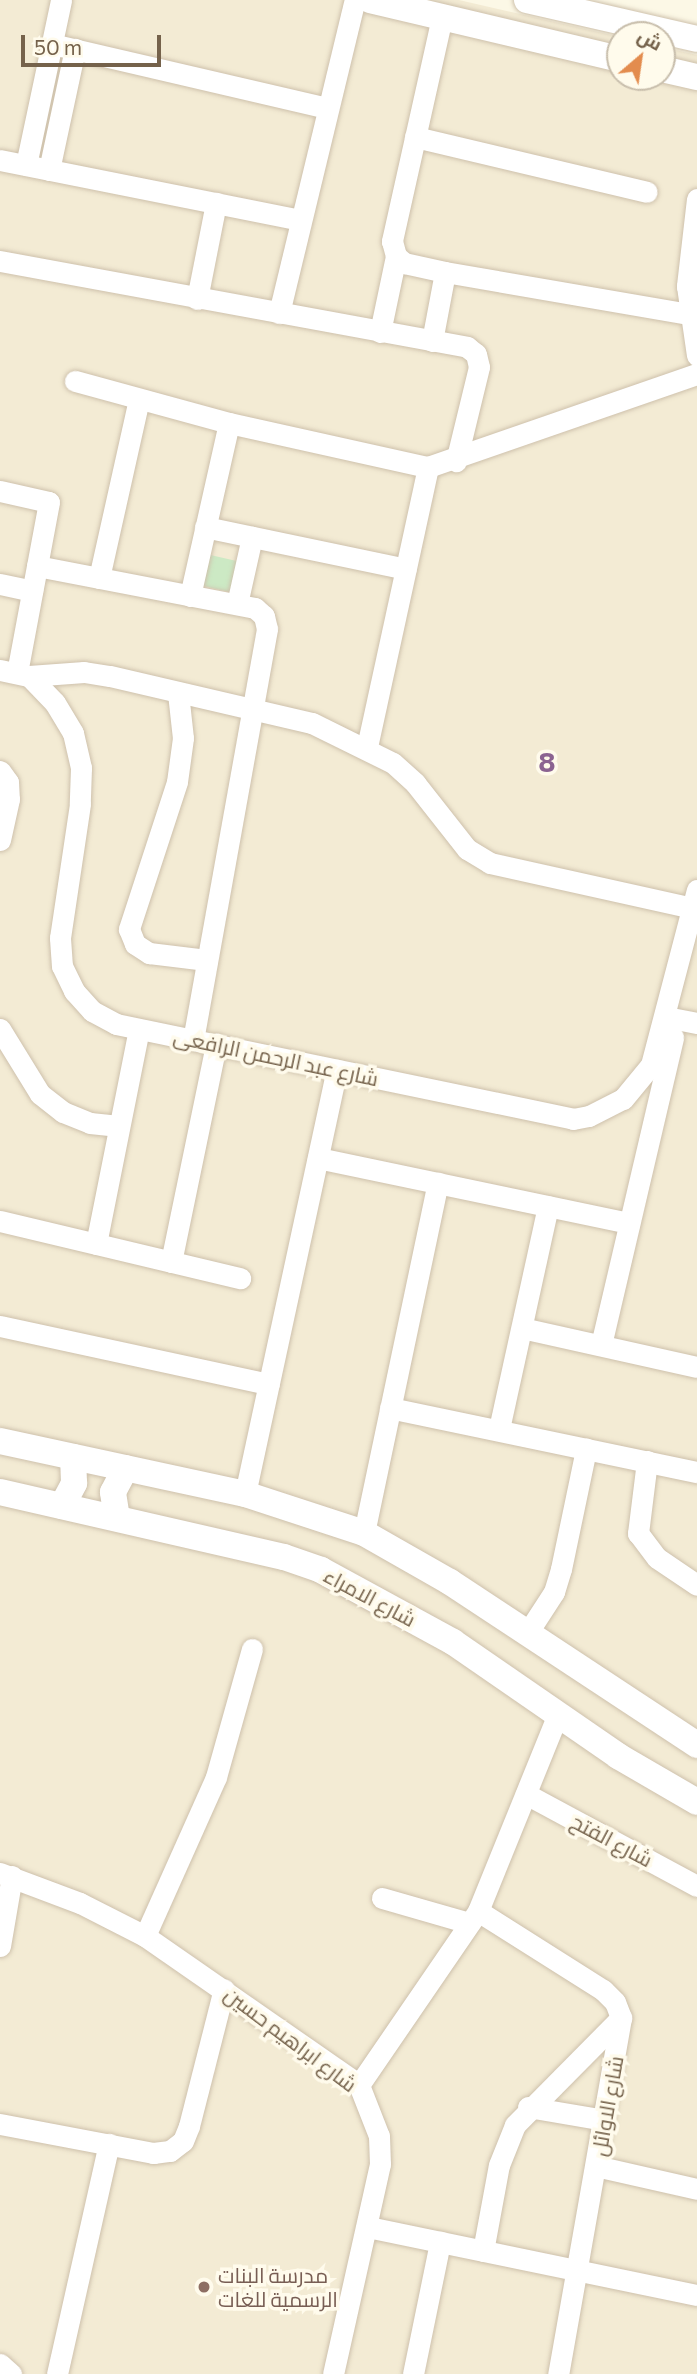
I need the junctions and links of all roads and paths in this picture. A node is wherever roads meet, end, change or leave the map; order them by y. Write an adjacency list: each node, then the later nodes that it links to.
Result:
1 (61, 0): 8 (street)
2 (355, 0): 13 (street)
3 (370, 0): 6 (street)
4 (527, 0): 5 (street)
5 (599, 8): 7 (street)
6 (442, 17): 10 (street); 14 (street)
7 (697, 39)
8 (52, 44): 9 (street); 16 (street)
9 (75, 49): 13 (street); 17 (street)
10 (606, 56)
11 (676, 72): 12 (street)
12 (697, 77)
13 (327, 108): 21 (street)
14 (415, 137): 18 (street); 22 (street)
15 (0, 160): 16 (street)
16 (26, 165): 17 (street)
17 (49, 170): 20 (street)
18 (647, 192)
19 (697, 200): 27 (street)
20 (216, 204): 21 (street); 25 (street)
21 (299, 220): 26 (street)
22 (396, 256): 24 (street); 28 (street)
23 (0, 261): 25 (street)
24 (445, 272): 27 (street); 29 (street)
25 (197, 299): 26 (street)
26 (279, 313): 28 (street)
27 (689, 314): 30 (street)
28 (380, 332): 29 (street)
29 (432, 341): 35 (street)
30 (697, 355)
31 (697, 374): 35 (street)
32 (75, 381): 33 (street)
33 (139, 399): 34 (street); 42 (street)
34 (229, 423): 36 (street); 38 (street)
35 (456, 461): 36 (street)
36 (428, 467): 41 (street)
37 (0, 491): 40 (street)
38 (205, 527): 39 (street); 45 (street)
39 (252, 537): 41 (street); 46 (street)
40 (37, 566): 42 (street); 44 (street)
41 (406, 569): 50 (street)
42 (99, 578): 45 (street)
43 (0, 584): 44 (street)
44 (32, 591): 47 (street)
45 (190, 596): 46 (street)
46 (237, 604): 49 (street)
47 (15, 673): 48 (street); 56 (street, شارع عبد الرحمن الرافعى)
48 (178, 693): 49 (street); 54 (street)
49 (253, 711): 50 (street); 54 (street)
50 (368, 747): 53 (street)
51 (0, 771): 52 (street)
52 (0, 840)
53 (696, 902): 55 (street, شارع عبد الرحمن الرافعى)
54 (207, 960): 58 (street)
55 (680, 1020): 60 (street, شارع عبد الرحمن الرافعى); 66 (street)
56 (138, 1029): 58 (street, شارع عبد الرحمن الرافعى); 61 (street)
57 (2, 1035): 61 (street)
58 (193, 1039): 59 (street, شارع عبد الرحمن الرافعى)
59 (216, 1044): 60 (street, شارع عبد الرحمن الرافعى); 68 (street)
60 (337, 1070): 62 (street)
61 (119, 1126): 67 (street)
62 (318, 1158): 63 (street); 74 (street)
63 (438, 1183): 64 (street); 75 (street)
64 (548, 1206): 66 (street); 71 (street)
65 (0, 1221): 67 (street)
66 (629, 1223): 72 (street)
67 (96, 1244): 68 (street)
68 (171, 1262): 69 (street)
69 (240, 1278)
70 (0, 1325): 74 (street)
71 (522, 1328): 72 (street); 76 (street)
72 (601, 1345): 73 (street)
73 (697, 1367)
74 (269, 1384): 84 (street)
75 (390, 1408): 76 (street); 87 (street)
76 (499, 1429): 78 (street)
77 (0, 1441): 79 (street)
78 (586, 1449): 80 (street); 89 (street)
79 (73, 1457): 81 (street); 85 (street)
80 (647, 1461): 82 (street); 88 (street)
81 (127, 1468): 84 (street); 86 (street)
82 (697, 1472)
83 (0, 1492): 85 (street, شارع الامراء)
84 (245, 1494): 87 (street)
85 (62, 1506): 86 (street, شارع الامراء)
86 (117, 1518): 91 (street, شارع الامراء)
87 (364, 1533): 89 (street)
88 (696, 1576)
89 (528, 1632): 92 (street)
90 (252, 1649): 99 (street)
91 (558, 1713): 93 (street); 94 (street, شارع الامراء)
92 (697, 1745)
93 (526, 1794): 96 (street, شارع الفتح); 98 (street)
94 (697, 1802)
95 (6, 1874): 99 (street, شارع ابراهيم حسين); 100 (street)
96 (697, 1886)
97 (382, 1898): 98 (street)
98 (473, 1917): 102 (street); 103 (street)
99 (145, 1936): 101 (street, شارع ابراهيم حسين)
100 (0, 1946)
101 (224, 1989): 103 (street, شارع ابراهيم حسين); 107 (street)
102 (621, 2018): 104 (street); 105 (street, شارع الاوائل)
103 (359, 2085): 110 (street, شارع ابراهيم حسين)
104 (528, 2107): 105 (street); 112 (street)
105 (604, 2120): 108 (street, شارع الاوائل)
106 (0, 2124): 107 (street)
107 (109, 2144): 117 (street)
108 (596, 2166): 109 (street); 113 (street, شارع الاوائل)
109 (697, 2189)
110 (368, 2227): 111 (street); 118 (street, شارع ابراهيم حسين)
111 (440, 2242): 112 (street); 119 (street)
112 (483, 2251): 113 (street)
113 (577, 2271): 114 (street); 120 (street, شارع الاوائل)
114 (697, 2295)
115 (0, 2364): 116 (street)
116 (11, 2374)
117 (57, 2374)
118 (333, 2374)
119 (413, 2374)
120 (558, 2374)

